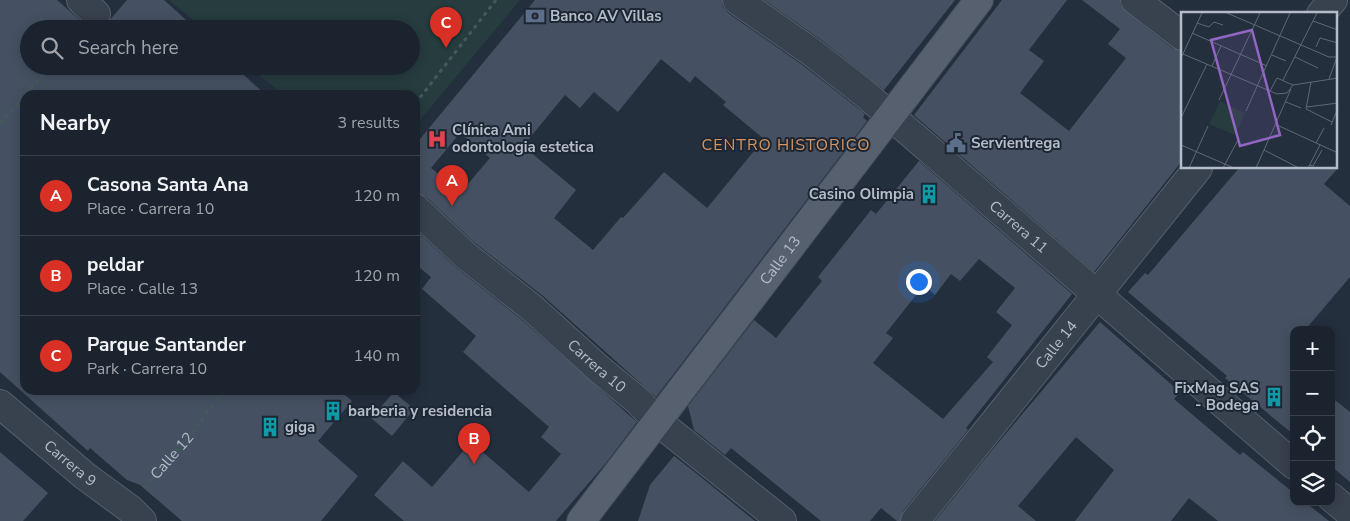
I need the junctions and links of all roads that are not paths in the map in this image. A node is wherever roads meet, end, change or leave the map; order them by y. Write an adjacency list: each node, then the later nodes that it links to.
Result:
1 (737, 0): 7 (street, Carrera 11)
2 (979, 0): 7 (main road, Calle 13)
3 (1135, 0): 6 (street)
4 (1332, 0): 5 (street)
5 (1323, 12)
6 (1181, 35)
7 (890, 116): 10 (street, Carrera 11); 12 (main road, Calle 13)
8 (1197, 169): 10 (street, Calle 14)
9 (420, 213): 12 (street, Carrera 10)
10 (1096, 294): 13 (street, Carrera 11); 19 (street, Calle 14)
11 (0, 404): 16 (street, Carrera 9)
12 (657, 421): 17 (main road, Calle 13); 18 (street, Carrera 10)
13 (1290, 462)
14 (1335, 500): 15 (street)
15 (1350, 513)
16 (131, 517)
17 (581, 521)
18 (782, 521)
19 (915, 521)

